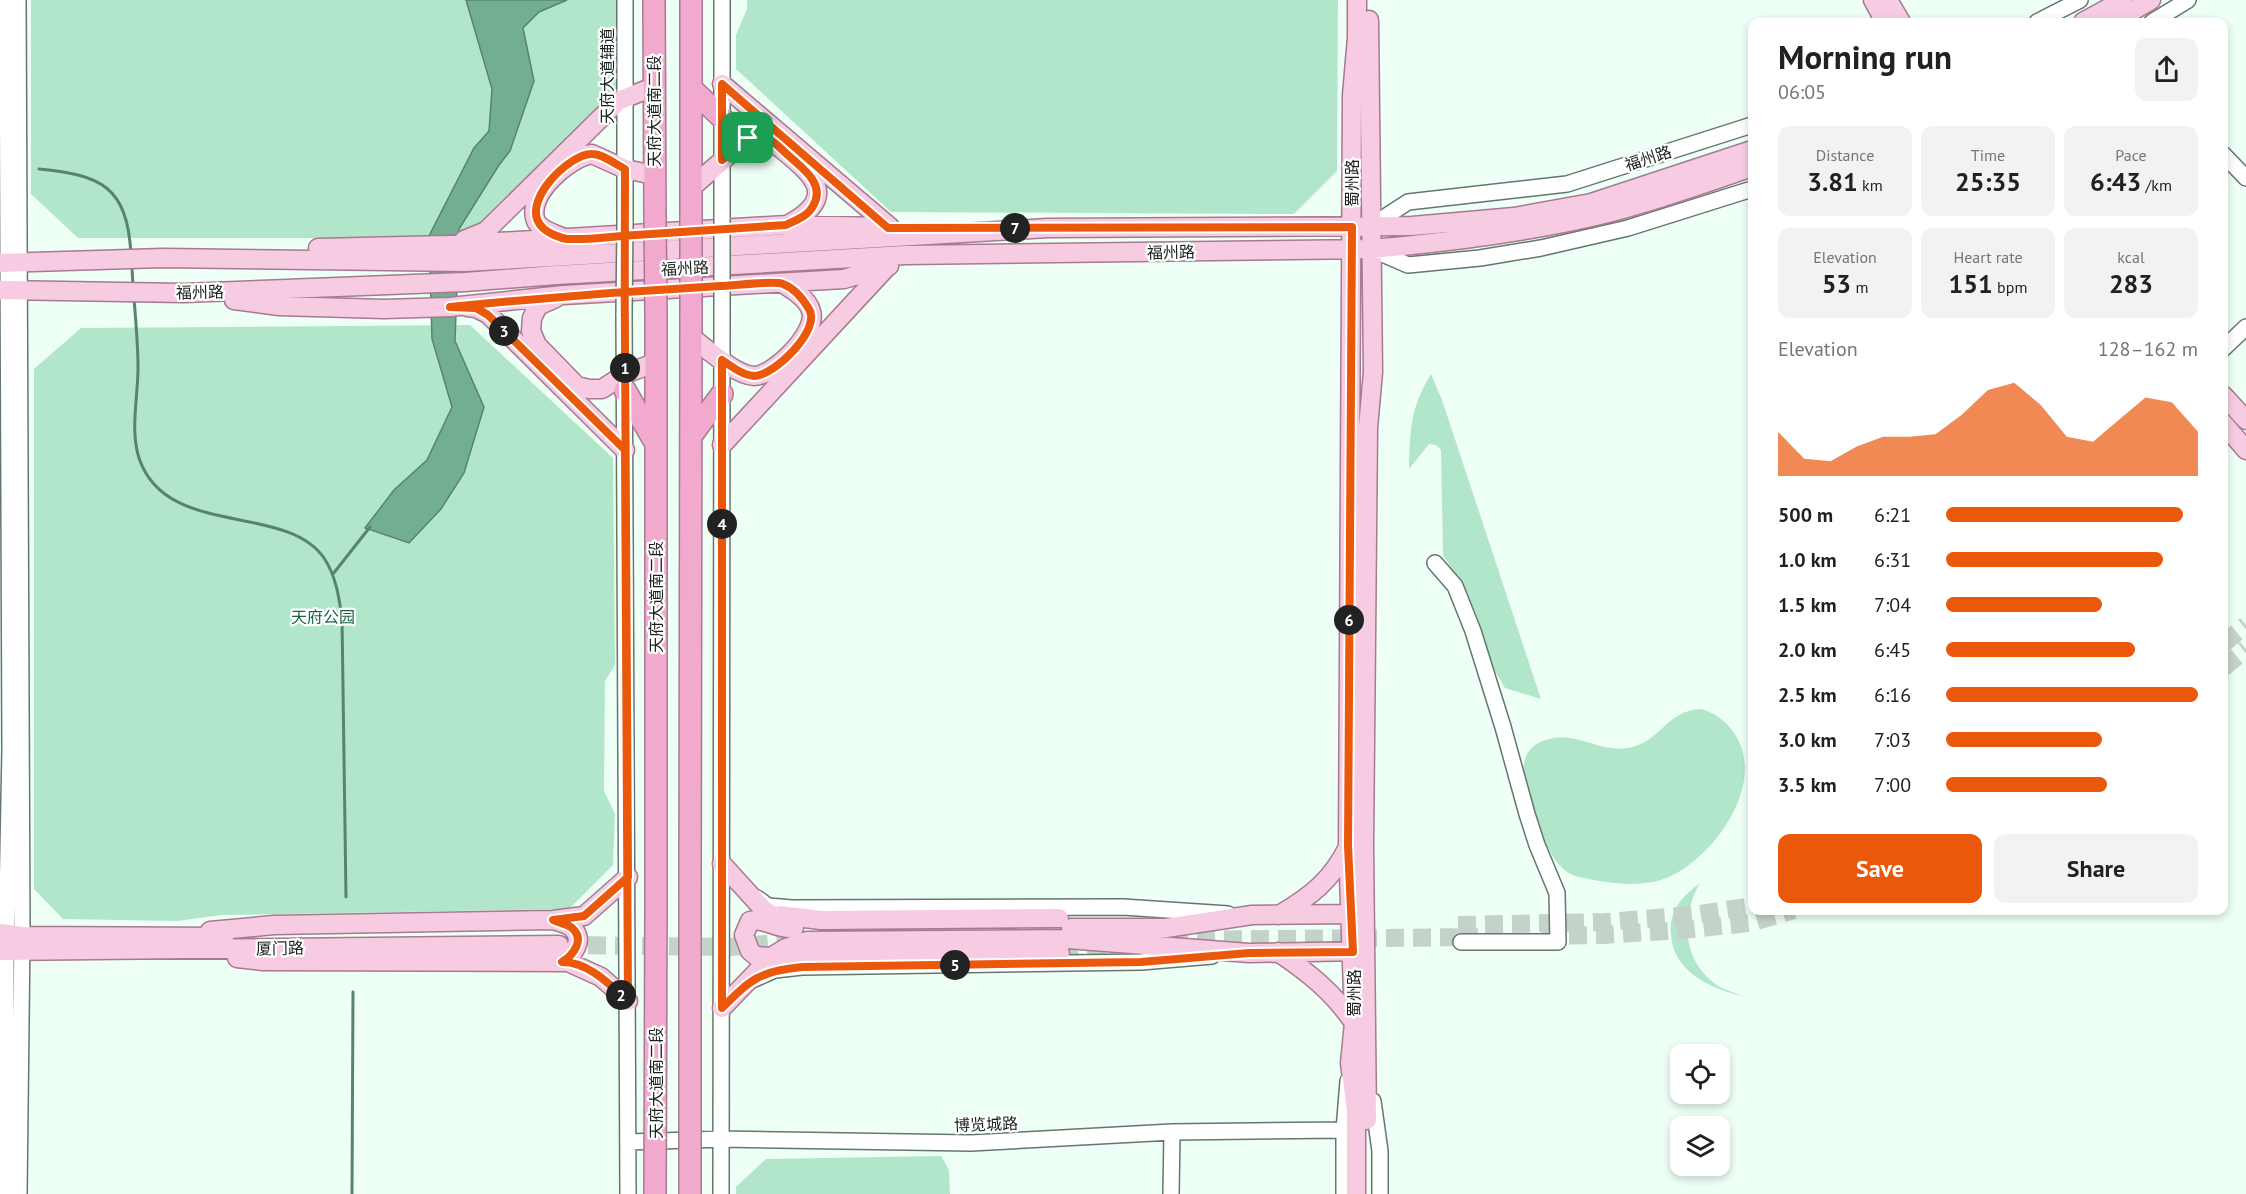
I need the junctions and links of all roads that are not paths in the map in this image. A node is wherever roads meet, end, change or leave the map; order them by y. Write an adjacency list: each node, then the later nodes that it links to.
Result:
1 (7, 0): 27 (street)
2 (18, 0): 27 (street)
3 (625, 0): 24 (street, 天府大道辅道)
4 (654, 0): 22 (highway, 天府大道南二段)
5 (691, 0): 23 (highway)
6 (722, 0): 21 (street)
7 (1357, 0): 40 (main road, 蜀州路)
8 (1369, 0): 39 (main road, 蜀州路)
9 (1873, 0): 15 (main road)
10 (1888, 0): 16 (main road)
11 (2080, 0): 17 (street)
12 (2123, 0): 18 (main road)
13 (2151, 0): 19 (main road)
14 (2188, 0): 20 (street)
15 (1883, 18)
16 (1899, 18)
17 (2045, 18)
18 (2090, 18)
19 (2121, 18)
20 (2159, 18)
21 (722, 84): 25 (street); 41 (main road)
22 (653, 87): 24 (main road); 33 (highway, 天府大道南二段)
23 (691, 87): 25 (highway); 35 (highway)
24 (625, 97): 32 (street, 天府大道辅道); 44 (main road)
25 (722, 118): 30 (street)
26 (1748, 126): 39 (street, 福州路)
27 (12, 144): 37 (street)
28 (1748, 151): 39 (main road, 福州路)
29 (2228, 159): 34 (street)
30 (722, 160): 35 (main road); 38 (main road); 60 (street, bridge)
31 (1748, 168): 46 (main road, 福州路)
32 (625, 169): 33 (main road); 43 (main road); 62 (street, 天府大道辅道, bridge)
33 (654, 174): 61 (highway, 天府大道南二段, bridge)
34 (2246, 178)
35 (691, 188): 58 (highway, bridge)
36 (1748, 190): 46 (street, 福州路)
37 (13, 193): 50 (street); 53 (street)
38 (786, 225): 41 (main road); 43 (main road)
39 (1371, 226): 40 (main road, 福州路); 46 (main road, 蜀州路)
40 (1352, 227): 42 (main road, 福州路); 45 (main road, 蜀州路)
41 (888, 228): 42 (main road)
42 (1048, 228): 48 (main road, 福州路)
43 (565, 239): 44 (main road)
44 (447, 245): 48 (main road)
45 (1352, 249): 46 (main road, 福州路); 47 (main road, 福州路); 73 (main road, 蜀州路)
46 (1371, 249): 78 (main road, 蜀州路)
47 (1034, 254): 51 (main road); 54 (main road, 福州路)
48 (184, 258): 50 (main road, 福州路)
49 (0, 263): 50 (main road, 福州路)
50 (20, 263): 53 (street)
51 (889, 266): 52 (main road); 69 (main road)
52 (782, 283): 55 (main road); 60 (main road)
53 (7, 290): 54 (main road, 福州路); 85 (street)
54 (184, 293): 56 (main road)
55 (564, 295): 56 (main road); 62 (main road)
56 (450, 307): 70 (main road)
57 (2246, 327): 59 (street)
58 (691, 338): 60 (main road); 67 (highway)
59 (2228, 344)
60 (722, 360): 63 (street)
61 (657, 362): 62 (main road); 68 (highway, 天府大道南二段)
62 (625, 382): 68 (highway); 70 (street, 天府大道辅道)
63 (722, 394): 67 (highway); 69 (street)
64 (2228, 400): 65 (main road)
65 (2246, 420)
66 (2228, 429): 71 (main road)
67 (691, 436): 102 (highway, bridge)
68 (657, 445): 98 (highway, 天府大道南二段, bridge)
69 (722, 445): 74 (street)
70 (625, 450): 75 (street, 天府大道辅道)
71 (2246, 450)
72 (1435, 563): 84 (street)
73 (1348, 846): 78 (main road, 蜀州路); 80 (main road)
74 (722, 864): 76 (main road); 94 (street)
75 (628, 877): 83 (main road); 93 (street, 天府大道辅道)
76 (747, 890): 77 (main road); 79 (street)
77 (764, 910): 81 (main road); 82 (main road)
78 (1358, 914): 80 (main road); 87 (main road, 蜀州路)
79 (1252, 915): 80 (main road); 82 (main road)
80 (1278, 916)
81 (1059, 918)
82 (794, 928): 91 (main road)
83 (558, 941): 86 (main road); 86 (main road); 93 (main road)
84 (1461, 942)
85 (9, 943): 86 (main road); 103 (street); 104 (street)
86 (155, 944)
87 (1360, 951): 88 (main road); 95 (main road, 蜀州路); 96 (main road, 蜀州路)
88 (1278, 952): 90 (main road); 95 (main road)
89 (1060, 953): 91 (main road)
90 (1249, 953): 91 (main road); 92 (street)
91 (771, 957): 92 (main road)
92 (747, 983): 94 (main road)
93 (628, 1001): 101 (street, 天府大道辅道)
94 (722, 1008): 100 (street)
95 (1354, 1023): 96 (main road, 蜀州路)
96 (1358, 1061): 97 (street); 113 (main road, 蜀州路); 114 (main road, 蜀州路); 115 (street)
97 (1344, 1130): 99 (street, 博览城路); 112 (street)
98 (656, 1132): 106 (highway, bridge); 107 (highway, 天府大道南二段, bridge)
99 (1172, 1132): 100 (street, 博览城路); 111 (street)
100 (721, 1139): 101 (street, 博览城路); 110 (street)
101 (629, 1142): 105 (street, 天府大道辅道)
102 (690, 1144): 108 (highway, bridge); 109 (highway, bridge)
103 (6, 1194)
104 (19, 1194)
105 (628, 1194)
106 (646, 1194)
107 (655, 1194)
108 (690, 1194)
109 (698, 1194)
110 (721, 1194)
111 (1171, 1194)
112 (1344, 1194)
113 (1356, 1194)
114 (1368, 1194)
115 (1380, 1194)

